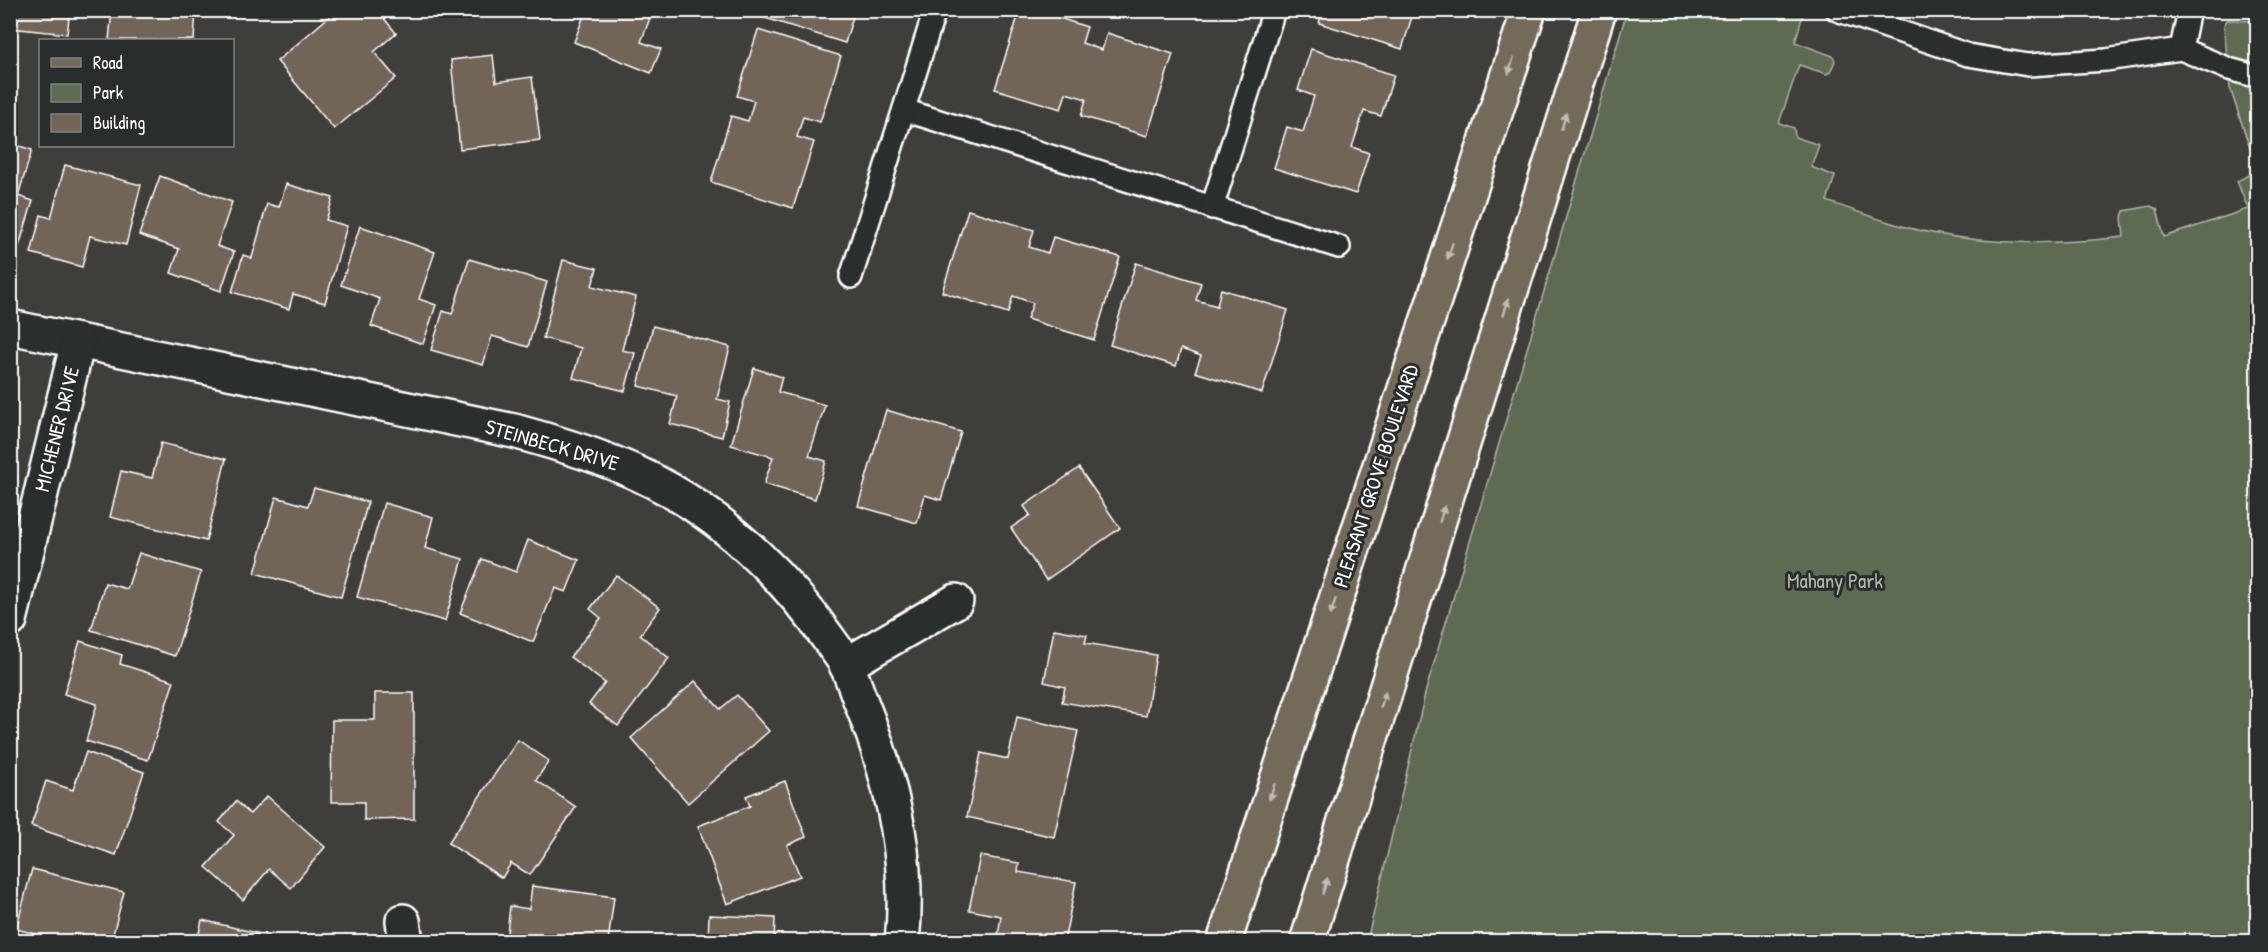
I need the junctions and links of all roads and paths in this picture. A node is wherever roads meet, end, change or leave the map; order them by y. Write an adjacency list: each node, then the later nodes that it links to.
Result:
1 (935, 10): 9 (lane)
2 (1274, 10): 10 (lane)
3 (1530, 10): 18 (main road, PLEASANT GROVE BOULEVARD, one-way to 18)
4 (1599, 10): 20 (main road, one-way to 4)
5 (1837, 10): 7 (lane)
6 (2189, 10): 7 (lane)
7 (2181, 49): 8 (lane)
8 (2258, 77)
9 (904, 110): 10 (lane); 12 (lane)
10 (1212, 208): 11 (lane)
11 (1339, 248)
12 (851, 277)
13 (10, 327): 14 (street, STEINBECK DRIVE)
14 (78, 342): 16 (street, MICHENER DRIVE); 17 (street, STEINBECK DRIVE)
15 (956, 601): 17 (street)
16 (10, 620)
17 (846, 665): 19 (street, STEINBECK DRIVE)
18 (1228, 940)
19 (902, 942)
20 (1307, 942)

